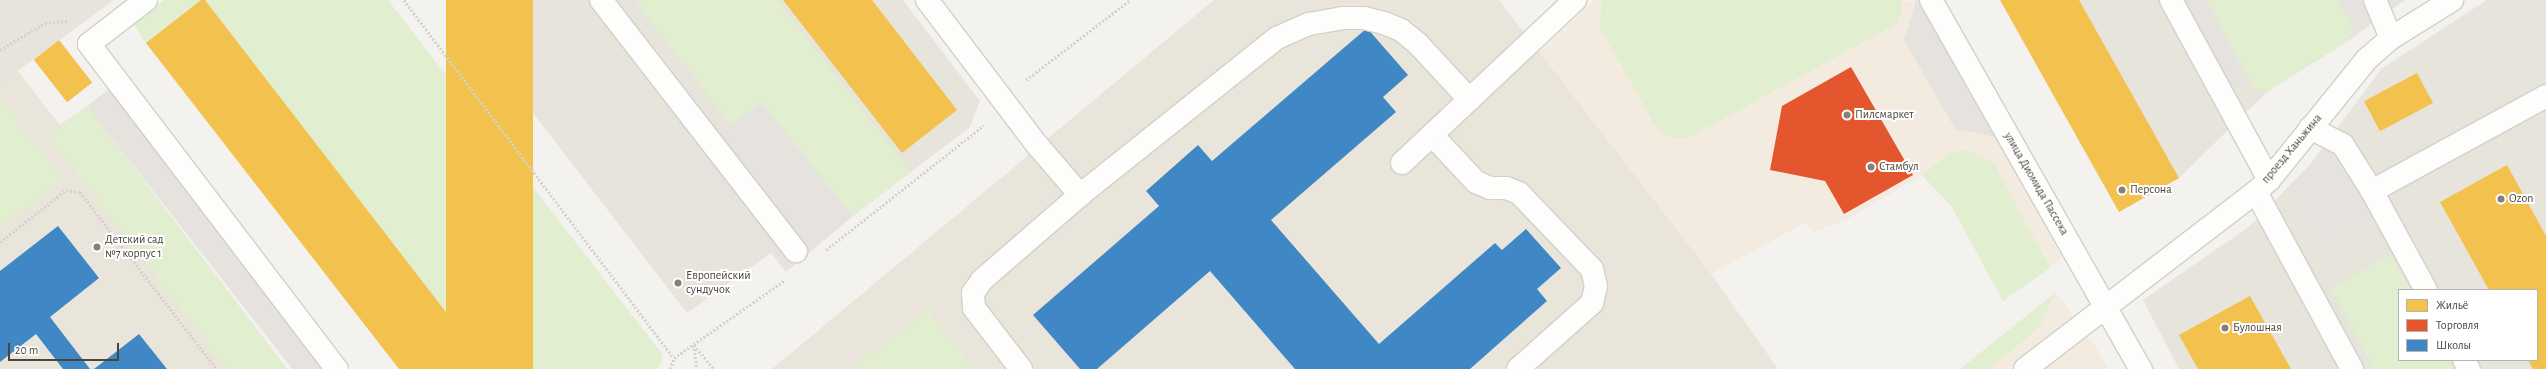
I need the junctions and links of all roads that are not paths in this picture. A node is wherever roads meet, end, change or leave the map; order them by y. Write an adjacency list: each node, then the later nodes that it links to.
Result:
1 (146, 0): 21 (street)
2 (601, 0): 18 (street)
3 (927, 0): 17 (street)
4 (1575, 0): 11 (street)
5 (1931, 0): 20 (street, улица Диомида Пассека)
6 (2171, 0): 15 (street)
7 (2375, 0): 9 (street)
8 (2452, 0): 9 (street, проезд Ханьжина)
9 (2391, 38): 12 (street, проезд Ханьжина)
10 (2546, 96): 16 (street)
11 (1470, 100): 13 (street); 17 (street)
12 (2310, 128): 15 (street, проезд Ханьжина); 16 (street)
13 (1432, 135): 14 (street); 23 (street)
14 (1402, 164)
15 (2262, 186): 20 (street, проезд Ханьжина); 26 (street)
16 (2372, 191): 19 (street)
17 (1080, 195): 22 (street)
18 (796, 251)
19 (2425, 289)
20 (2105, 305): 24 (street, проезд Ханьжина); 25 (street, улица Диомида Пассека)
21 (337, 369)
22 (1022, 369)
23 (1518, 369)
24 (2025, 369)
25 (2140, 369)
26 (2352, 369)

